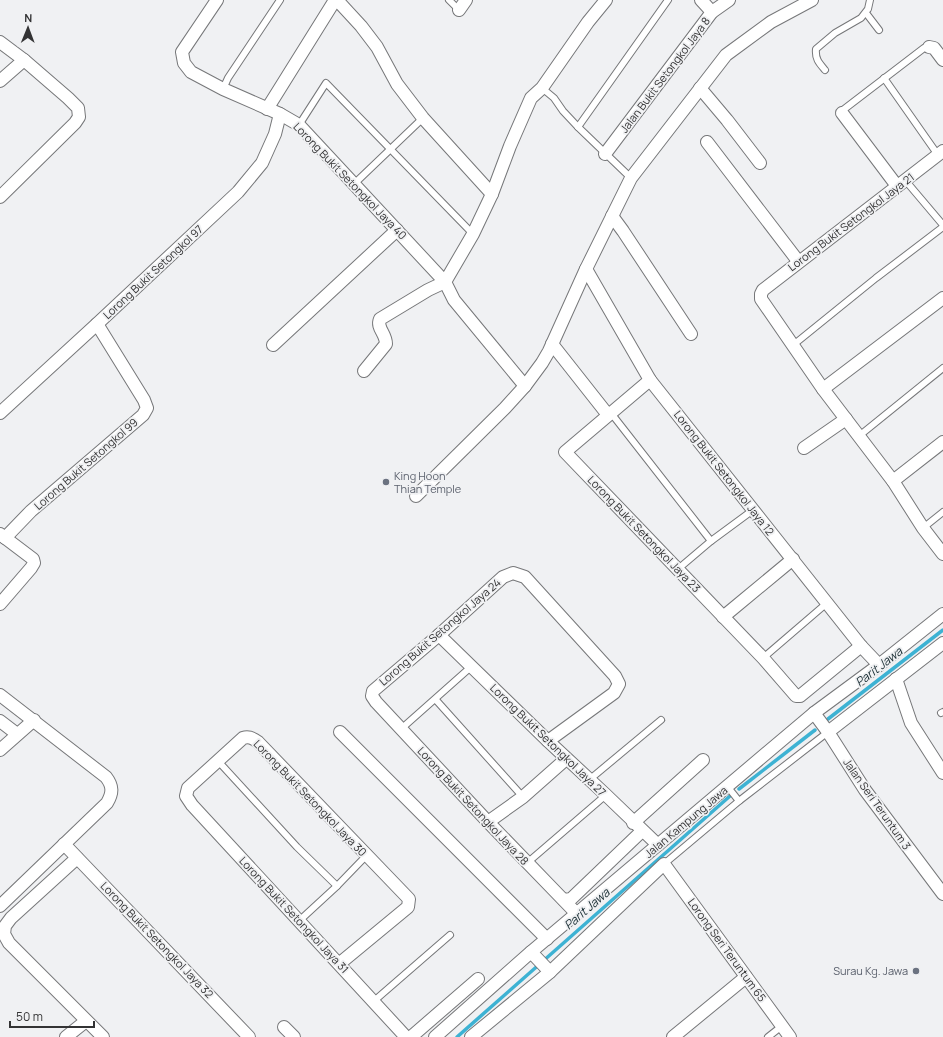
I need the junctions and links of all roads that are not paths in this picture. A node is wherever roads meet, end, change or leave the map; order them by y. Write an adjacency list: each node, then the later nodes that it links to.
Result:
1 (217, 0): 24 (street, Lorong Bukit Setongkol Jaya 40)
2 (280, 0): 24 (lane)
3 (336, 0): 25 (street); 28 (street)
4 (449, 0): 11 (lane)
5 (606, 0): 22 (street)
6 (668, 0): 30 (lane)
7 (701, 0): 12 (street)
8 (729, 0): 12 (street, Jalan Bukit Setongkol Jaya 8)
9 (812, 0): 23 (street)
10 (870, 0): 13 (lane)
11 (462, 5)
12 (712, 12): 34 (street, Jalan Bukit Setongkol Jaya 8)
13 (866, 13): 14 (lane); 19 (lane)
14 (879, 30)
15 (0, 42): 17 (street)
16 (929, 47): 18 (street); 20 (lane)
17 (24, 60): 21 (street); 40 (street)
18 (943, 60)
19 (825, 70)
20 (884, 78): 26 (lane); 33 (lane)
21 (0, 81)
22 (542, 88): 30 (lane); 39 (street)
23 (700, 88): 35 (street); 36 (street)
24 (223, 89): 25 (street, Lorong Bukit Setongkol Jaya 40)
25 (267, 108): 27 (street, Lorong Bukit Setongkol Jaya 40)
26 (842, 113): 37 (street)
27 (280, 114): 29 (street, Lorong Bukit Setongkol Jaya 40); 49 (street, Lorong Bukit Setongkol 97)
28 (423, 118): 32 (lane); 39 (street)
29 (299, 124): 32 (lane); 38 (street, Lorong Bukit Setongkol Jaya 40)
30 (578, 127): 34 (lane)
31 (707, 142): 45 (street)
32 (391, 149): 38 (lane); 44 (lane)
33 (940, 153): 37 (street, Lorong Bukit Setongkol Jaya 21)
34 (605, 154): 36 (lane)
35 (760, 164)
36 (631, 178): 41 (street)
37 (901, 183): 42 (lane); 45 (street, Lorong Bukit Setongkol Jaya 21)
38 (354, 184): 43 (street, Lorong Bukit Setongkol Jaya 40)
39 (492, 194): 44 (street)
40 (0, 196)
41 (612, 216): 46 (street); 50 (street)
42 (943, 226): 53 (lane)
43 (397, 230): 47 (street, Lorong Bukit Setongkol Jaya 40); 51 (street)
44 (473, 234): 47 (street)
45 (798, 261): 53 (street, Lorong Bukit Setongkol Jaya 21)
46 (586, 269): 52 (street); 56 (street, Lorong Bukit Setongkol Jaya 12)
47 (445, 282): 55 (street); 57 (street, Lorong Bukit Setongkol Jaya 40)
48 (941, 304): 58 (street)
49 (97, 324): 59 (street, Lorong Bukit Setongkol 97); 70 (street, Lorong Bukit Setongkol 99)
50 (691, 334)
51 (273, 344)
52 (552, 344): 57 (street); 60 (street)
53 (792, 346): 58 (street)
54 (943, 368): 62 (lane)
55 (364, 371)
56 (650, 380): 60 (street, Lorong Bukit Setongkol Jaya 23); 67 (street, Lorong Bukit Setongkol Jaya 12)
57 (525, 386): 66 (street)
58 (823, 389): 61 (street)
59 (0, 413)
60 (609, 414): 71 (lane); 74 (street, Lorong Bukit Setongkol Jaya 23)
61 (846, 419): 62 (street); 64 (street)
62 (859, 436): 65 (street)
63 (943, 442): 65 (street)
64 (804, 448)
65 (893, 481): 69 (street)
66 (416, 496)
67 (753, 510): 71 (lane); 73 (street, Lorong Bukit Setongkol Jaya 12)
68 (943, 512): 69 (lane)
69 (923, 528): 72 (street)
70 (2, 536): 75 (street)
71 (711, 541): 74 (lane)
72 (943, 554)
73 (793, 560): 76 (street, Lorong Bukit Setongkol Jaya 12); 78 (street)
74 (678, 569): 78 (street, Lorong Bukit Setongkol Jaya 23)
75 (1, 601)
76 (827, 603): 81 (street, Lorong Bukit Setongkol Jaya 12); 82 (lane)
77 (943, 614): 83 (street, Jalan Kampung Jawa)
78 (723, 617): 82 (street, Lorong Bukit Setongkol Jaya 23)
79 (439, 635): 84 (street, Lorong Bukit Setongkol Jaya 27); 87 (street, Lorong Bukit Setongkol Jaya 24); 97 (street, Lorong Bukit Setongkol Jaya 24)
80 (943, 643): 85 (street)
81 (861, 646): 82 (street, Lorong Bukit Setongkol Jaya 23); 83 (street, Lorong Bukit Setongkol Jaya 12)
82 (763, 658)
83 (879, 665): 89 (street, Jalan Kampung Jawa)
84 (472, 666): 88 (lane); 97 (street, Lorong Bukit Setongkol Jaya 27)
85 (896, 679): 95 (street); 102 (street)
86 (0, 695): 90 (street)
87 (372, 696): 93 (street, Lorong Bukit Setongkol Jaya 28)
88 (436, 700): 93 (lane); 107 (lane)
89 (814, 713): 95 (street, Jalan Seri Teruntum 3); 104 (street, Jalan Kampung Jawa)
90 (34, 720): 96 (street); 111 (street)
91 (661, 720): 103 (lane)
92 (0, 721): 96 (street)
93 (401, 729): 109 (street, Lorong Bukit Setongkol Jaya 28)
94 (340, 732): 124 (street)
95 (828, 732): 108 (lane); 118 (street, Jalan Seri Teruntum 3)
96 (17, 734): 98 (street)
97 (548, 741): 99 (street, Lorong Bukit Setongkol Jaya 27)
98 (0, 750)
99 (566, 759): 103 (street, Lorong Bukit Setongkol Jaya 27); 107 (street)
100 (703, 760): 110 (street)
101 (218, 762): 105 (street, Lorong Bukit Setongkol Jaya 30); 113 (street, Lorong Bukit Setongkol Jaya 30); 117 (lane)
102 (943, 773)
103 (589, 780): 106 (street, Lorong Bukit Setongkol Jaya 27)
104 (727, 786): 108 (lane); 112 (street, Jalan Kampung Jawa)
105 (186, 792): 122 (street, Lorong Bukit Setongkol Jaya 31)
106 (606, 795): 110 (street, Lorong Bukit Setongkol Jaya 27); 115 (lane)
107 (523, 797): 109 (street)
108 (739, 801): 116 (lane)
109 (488, 822): 115 (street, Lorong Bukit Setongkol Jaya 28)
110 (638, 827): 112 (street, Lorong Bukit Setongkol Jaya 27); 119 (street)
111 (64, 844): 114 (street, Lorong Bukit Setongkol Jaya 32); 120 (street)
112 (658, 845): 121 (street, Jalan Kampung Jawa)
113 (366, 856): 117 (lane); 126 (street, Lorong Bukit Setongkol Jaya 30)
114 (77, 858): 131 (street); 136 (street, Lorong Bukit Setongkol Jaya 32)
115 (527, 863): 119 (street, Lorong Bukit Setongkol Jaya 28)
116 (664, 864): 127 (street, Jalan Kampung Jawa); 128 (street, Lorong Seri Teruntum 65)
117 (337, 886): 122 (lane)
118 (943, 894)
119 (564, 900): 121 (street, Lorong Bukit Setongkol Jaya 28)
120 (0, 906)
121 (577, 914): 124 (street, Jalan Kampung Jawa)
122 (299, 921): 126 (street, Lorong Bukit Setongkol Jaya 31)
123 (450, 935): 130 (lane)
124 (547, 939): 125 (street, Jalan Kampung Jawa)
125 (535, 956): 127 (street); 140 (street, Jalan Kampung Jawa)
126 (339, 964): 130 (street, Lorong Bukit Setongkol Jaya 31)
127 (550, 972): 141 (street, Jalan Kampung Jawa)
128 (746, 977): 132 (street, Lorong Seri Teruntum 65); 142 (street)
129 (478, 979): 139 (street)
130 (374, 1001): 138 (street, Lorong Bukit Setongkol Jaya 31)
131 (86, 1022): 134 (street); 135 (street)
132 (782, 1026): 143 (lane); 144 (street, Lorong Seri Teruntum 65)
133 (284, 1027): 137 (street)
134 (66, 1037)
135 (103, 1037)
136 (249, 1037)
137 (294, 1037)
138 (406, 1037)
139 (410, 1037)
140 (435, 1037)
141 (471, 1037)
142 (673, 1037)
143 (768, 1037)
144 (790, 1037)

